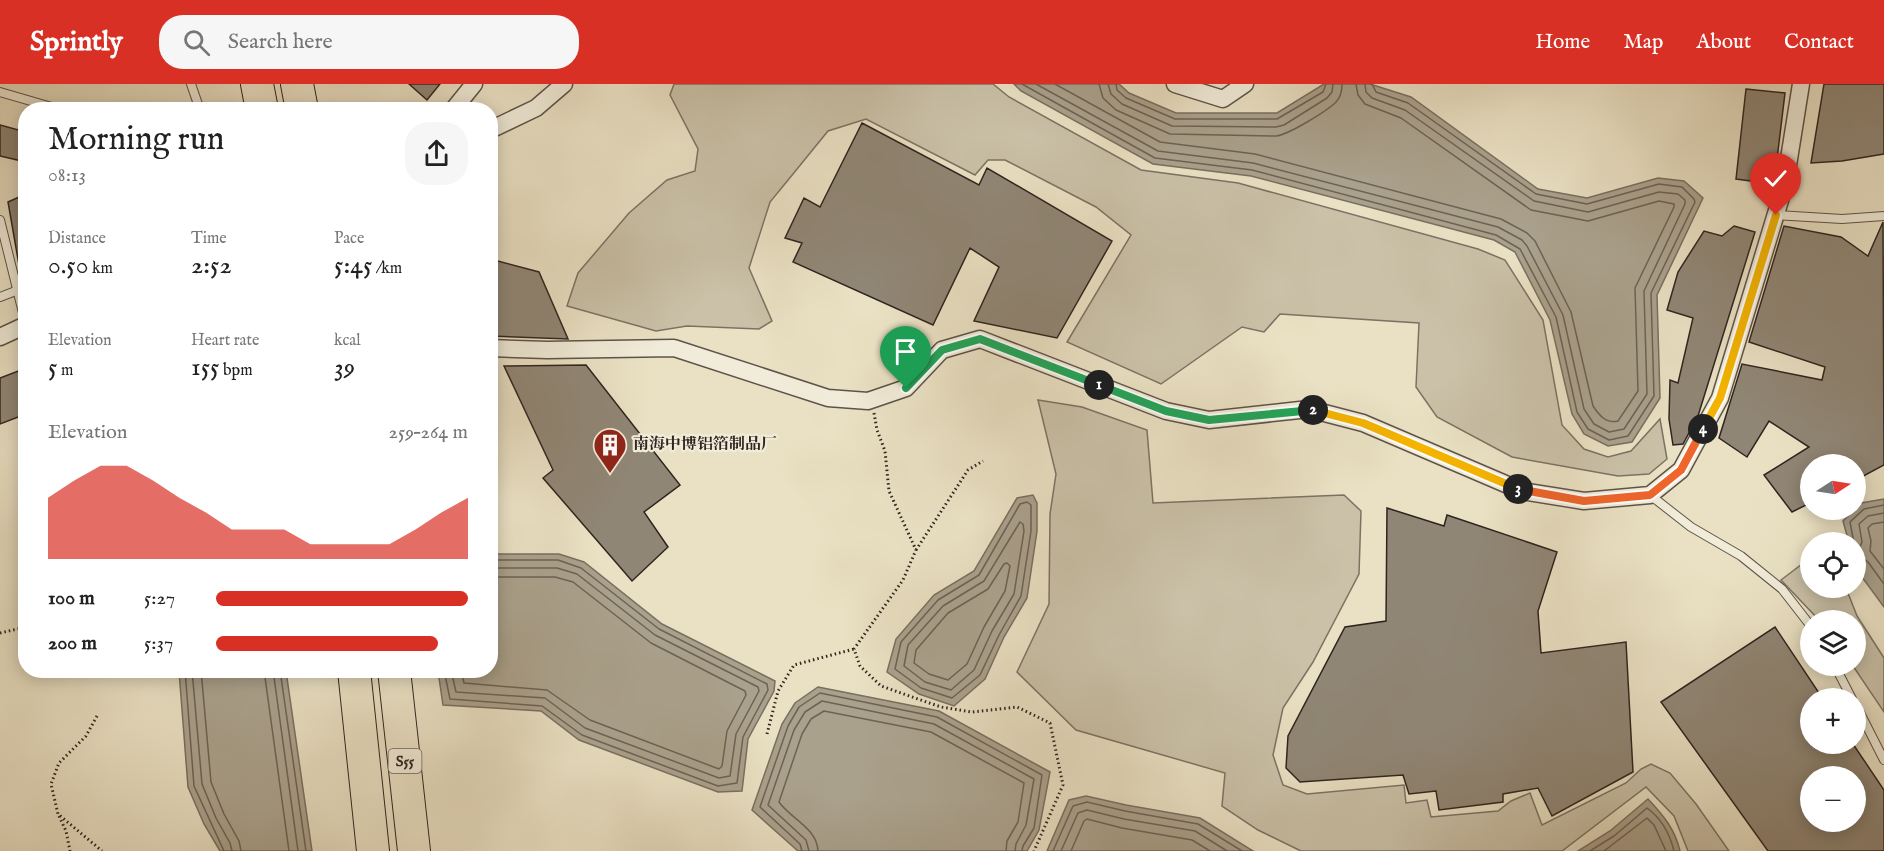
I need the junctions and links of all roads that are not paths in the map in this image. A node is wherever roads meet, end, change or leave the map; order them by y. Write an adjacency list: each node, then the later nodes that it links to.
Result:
1 (191, 84): 10 (lane)
2 (297, 84): 11 (highway)
3 (474, 84): 12 (street)
4 (564, 84): 13 (street)
5 (1175, 84): 6 (street)
6 (1245, 84)
7 (1801, 84): 14 (street)
8 (0, 92): 9 (lane)
9 (34, 102)
10 (197, 102)
11 (300, 102)
12 (459, 102)
13 (498, 126)
14 (1776, 215): 15 (lane); 23 (street)
15 (1884, 216)
16 (0, 220): 17 (lane)
17 (18, 279)
18 (18, 290): 19 (lane)
19 (0, 297)
20 (18, 329): 21 (street)
21 (0, 337)
22 (498, 348): 23 (street)
23 (1650, 495): 24 (lane)
24 (1800, 612)
25 (355, 678): 30 (highway, S55)
26 (395, 678): 27 (highway, S55)
27 (399, 713): 31 (highway, S55); 32 (highway)
28 (1866, 725): 29 (lane)
29 (1884, 760)
30 (372, 844)
31 (414, 851)
32 (430, 851)

